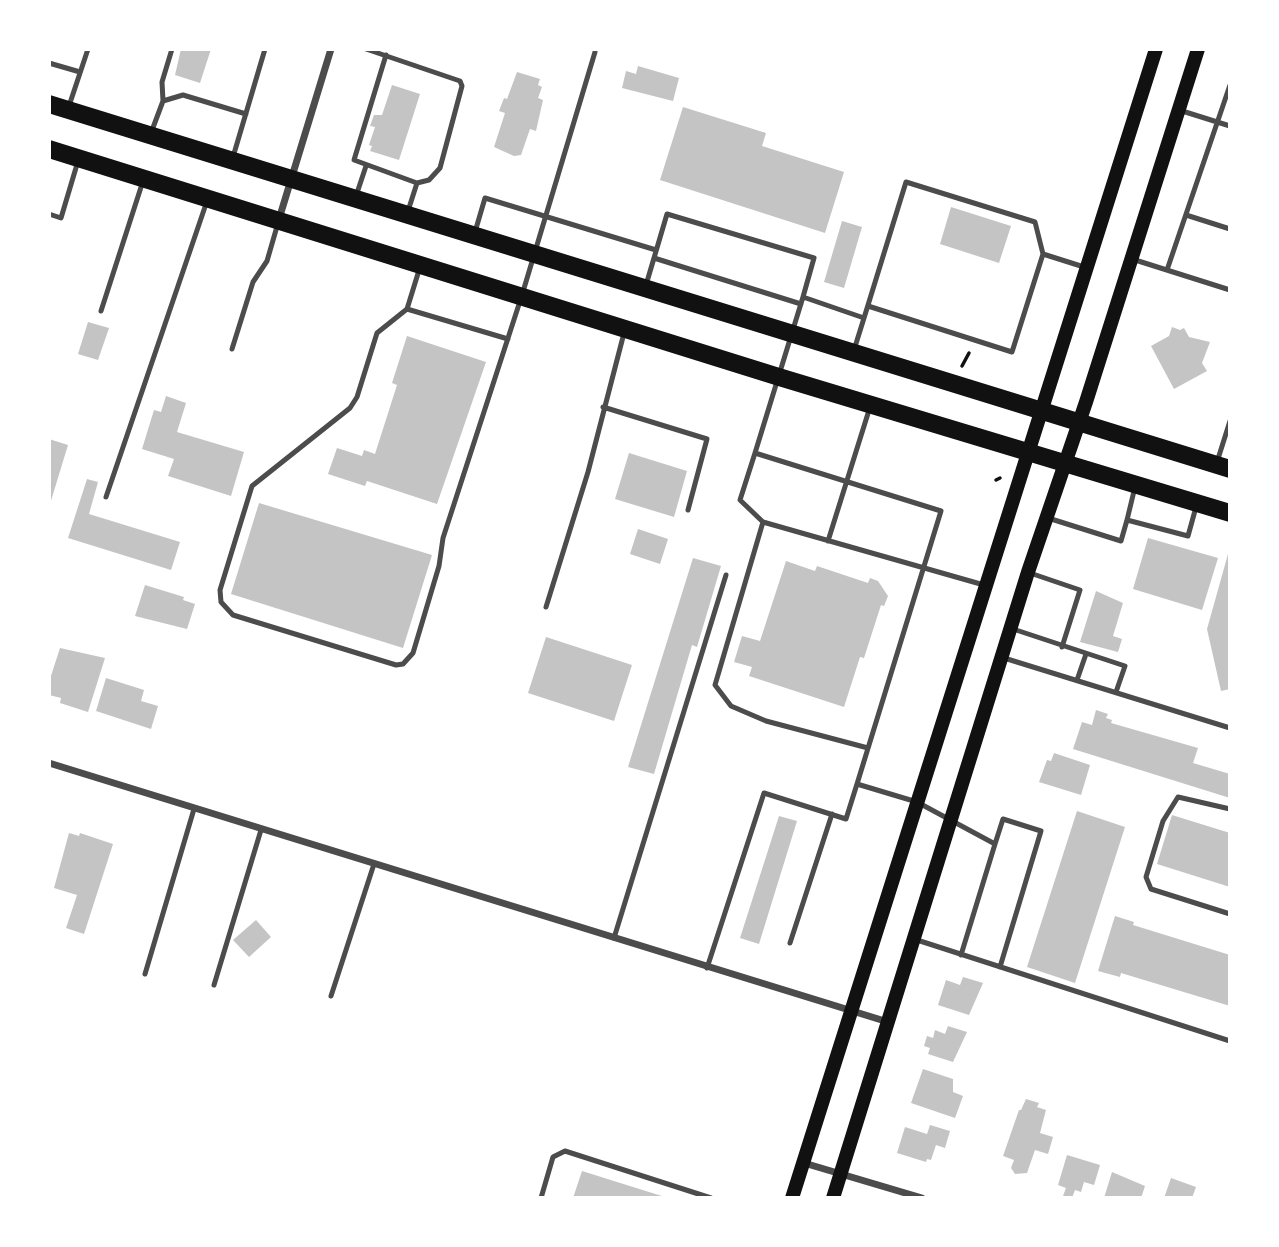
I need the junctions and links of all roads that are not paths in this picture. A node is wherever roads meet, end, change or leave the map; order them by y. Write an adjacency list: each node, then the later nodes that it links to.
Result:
1 (88, 49): 11 (lane)
2 (172, 49): 13 (lane)
3 (265, 49): 17 (lane)
4 (331, 49): 26 (street)
5 (366, 49): 9 (lane)
6 (1156, 49): 43 (main road)
7 (1198, 49): 16 (main road)
8 (595, 52): 33 (lane)
9 (386, 55): 24 (lane); 27 (lane)
10 (49, 63): 11 (lane)
11 (80, 72): 15 (lane)
12 (1230, 85): 18 (lane)
13 (163, 101): 17 (lane); 20 (lane)
14 (49, 104): 15 (main road)
15 (68, 109): 20 (main road)
16 (1179, 110): 18 (lane); 41 (main road)
17 (246, 114): 23 (lane)
18 (1217, 122): 19 (lane); 32 (lane)
19 (1230, 126)
20 (150, 134): 23 (main road)
21 (49, 149): 22 (main road)
22 (79, 158): 25 (main road); 30 (lane)
23 (232, 160): 26 (main road)
24 (366, 166): 27 (lane); 29 (lane)
25 (144, 178): 28 (main road); 51 (lane)
26 (292, 178): 29 (main road); 34 (street)
27 (417, 183): 31 (lane)
28 (208, 198): 34 (main road); 70 (lane)
29 (356, 198): 31 (main road)
30 (49, 214)
31 (407, 214): 36 (main road)
32 (1186, 215): 35 (lane); 44 (lane)
33 (546, 217): 36 (lane); 37 (lane); 38 (lane)
34 (279, 220): 42 (main road); 56 (lane)
35 (1230, 229)
36 (474, 235): 38 (main road)
37 (656, 250): 40 (lane); 48 (lane)
38 (535, 254): 45 (main road); 47 (lane)
39 (1042, 254): 43 (lane); 49 (lane); 49 (lane)
40 (654, 258): 45 (lane); 48 (lane)
41 (1132, 259): 44 (lane); 63 (main road)
42 (421, 264): 47 (main road); 50 (lane)
43 (1086, 268): 61 (main road)
44 (1167, 270): 46 (lane)
45 (645, 289): 54 (main road)
46 (1230, 290)
47 (522, 295): 53 (main road); 55 (lane)
48 (802, 301): 52 (lane); 54 (lane)
49 (868, 306): 52 (lane)
50 (407, 309): 55 (lane); 55 (lane)
51 (101, 311)
52 (864, 318): 57 (lane)
53 (626, 327): 58 (main road); 60 (lane)
54 (791, 335): 57 (main road); 58 (lane)
55 (508, 339)
56 (232, 349)
57 (853, 352): 61 (main road)
58 (779, 377): 59 (main road); 64 (lane)
59 (871, 404): 65 (main road); 68 (lane)
60 (603, 408): 72 (lane); 82 (lane)
61 (1041, 412): 63 (main road); 65 (main road)
62 (1230, 421): 67 (lane)
63 (1077, 423): 66 (main road); 67 (main road)
64 (755, 453): 68 (lane); 76 (lane)
65 (1028, 453): 66 (main road); 81 (main road)
66 (1063, 464): 69 (main road); 74 (main road)
67 (1223, 467)
68 (846, 481): 77 (lane); 78 (lane)
69 (1136, 486): 71 (main road); 75 (lane)
70 (106, 497)
71 (1197, 503): 73 (main road); 75 (lane)
72 (688, 510)
73 (1230, 513)
74 (1045, 517): 75 (lane); 79 (main road)
75 (1127, 520)
76 (763, 522): 77 (lane); 90 (lane)
77 (828, 541): 78 (lane)
78 (924, 568): 81 (lane); 90 (lane)
79 (1027, 572): 83 (main road); 84 (lane)
80 (726, 575): 102 (lane)
81 (987, 586): 93 (main road)
82 (546, 607)
83 (1010, 628): 84 (lane); 86 (main road)
84 (1062, 646): 85 (lane)
85 (1086, 654): 87 (lane); 88 (lane)
86 (1001, 657): 87 (lane); 97 (main road)
87 (1077, 680): 88 (lane)
88 (1116, 692): 89 (lane)
89 (1230, 728)
90 (868, 748): 92 (lane)
91 (49, 763): 94 (street)
92 (857, 784): 93 (lane); 96 (lane)
93 (918, 802): 97 (lane); 111 (main road)
94 (194, 809): 98 (street); 108 (lane)
95 (1230, 809): 101 (lane)
96 (832, 814): 104 (lane); 107 (lane)
97 (950, 818): 99 (lane); 103 (main road)
98 (261, 830): 100 (street); 109 (lane)
99 (995, 844): 105 (lane); 106 (lane)
100 (374, 864): 102 (street); 110 (lane)
101 (1230, 914)
102 (614, 938): 107 (street)
103 (914, 939): 105 (lane); 112 (main road)
104 (790, 943)
105 (961, 955): 106 (lane)
106 (1000, 967): 113 (lane)
107 (708, 968): 111 (street)
108 (145, 974)
109 (214, 985)
110 (331, 996)
111 (851, 1012): 112 (street); 114 (main road)
112 (888, 1022): 115 (main road)
113 (1230, 1041)
114 (804, 1163): 115 (street); 118 (main road)
115 (841, 1173): 119 (main road); 120 (street)
116 (541, 1198): 117 (lane)
117 (711, 1198)
118 (792, 1198)
119 (833, 1198)
120 (922, 1198)

